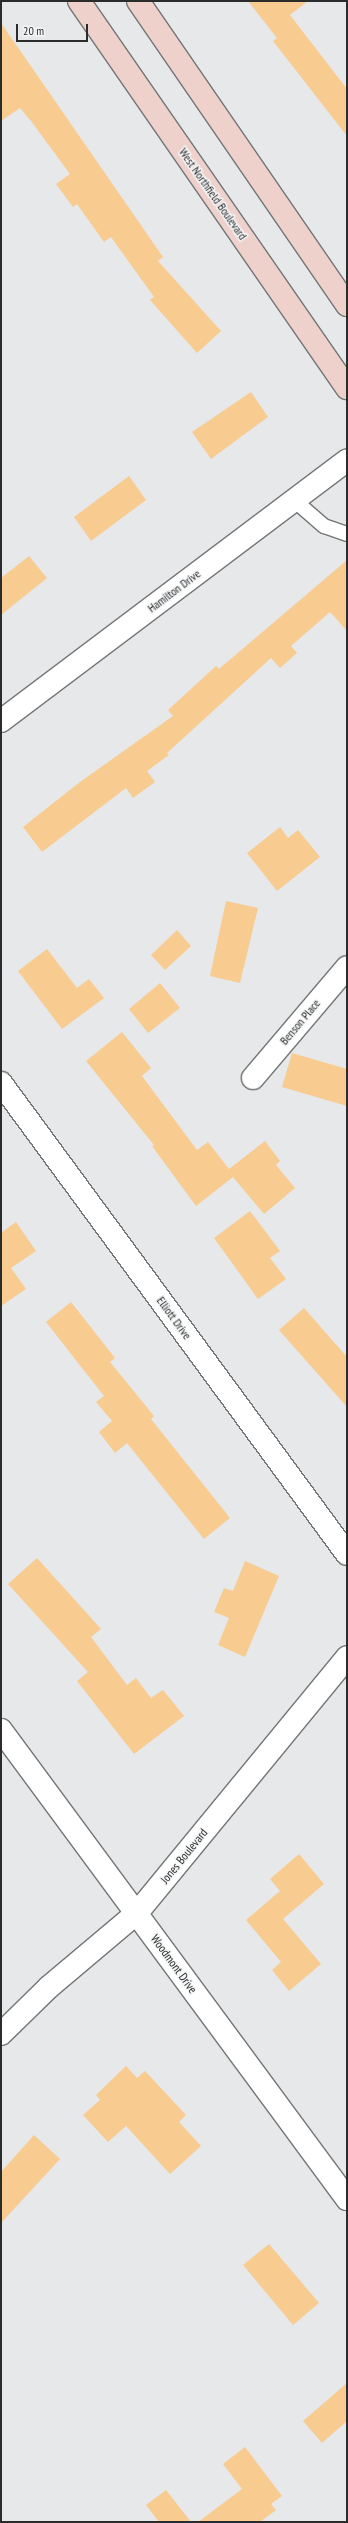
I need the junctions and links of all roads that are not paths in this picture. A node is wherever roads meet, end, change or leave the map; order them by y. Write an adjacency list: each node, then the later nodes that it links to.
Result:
1 (79, 1): 4 (main road, West Northfield Boulevard)
2 (138, 1): 3 (main road)
3 (347, 305)
4 (347, 388)
5 (347, 460): 6 (street, Hamilton Drive)
6 (294, 500): 7 (lane); 8 (street, Hamilton Drive)
7 (347, 534)
8 (1, 721)
9 (347, 967): 10 (street, Benson Place)
10 (253, 1078)
11 (1, 1083): 12 (street, Elliott Drive)
12 (347, 1554)
13 (347, 1657): 15 (street, Jones Boulevard)
14 (1, 1730): 15 (street, Woodmont Drive)
15 (137, 1913): 16 (street, Jones Boulevard); 17 (street, Woodmont Drive)
16 (1, 2034)
17 (347, 2199)

